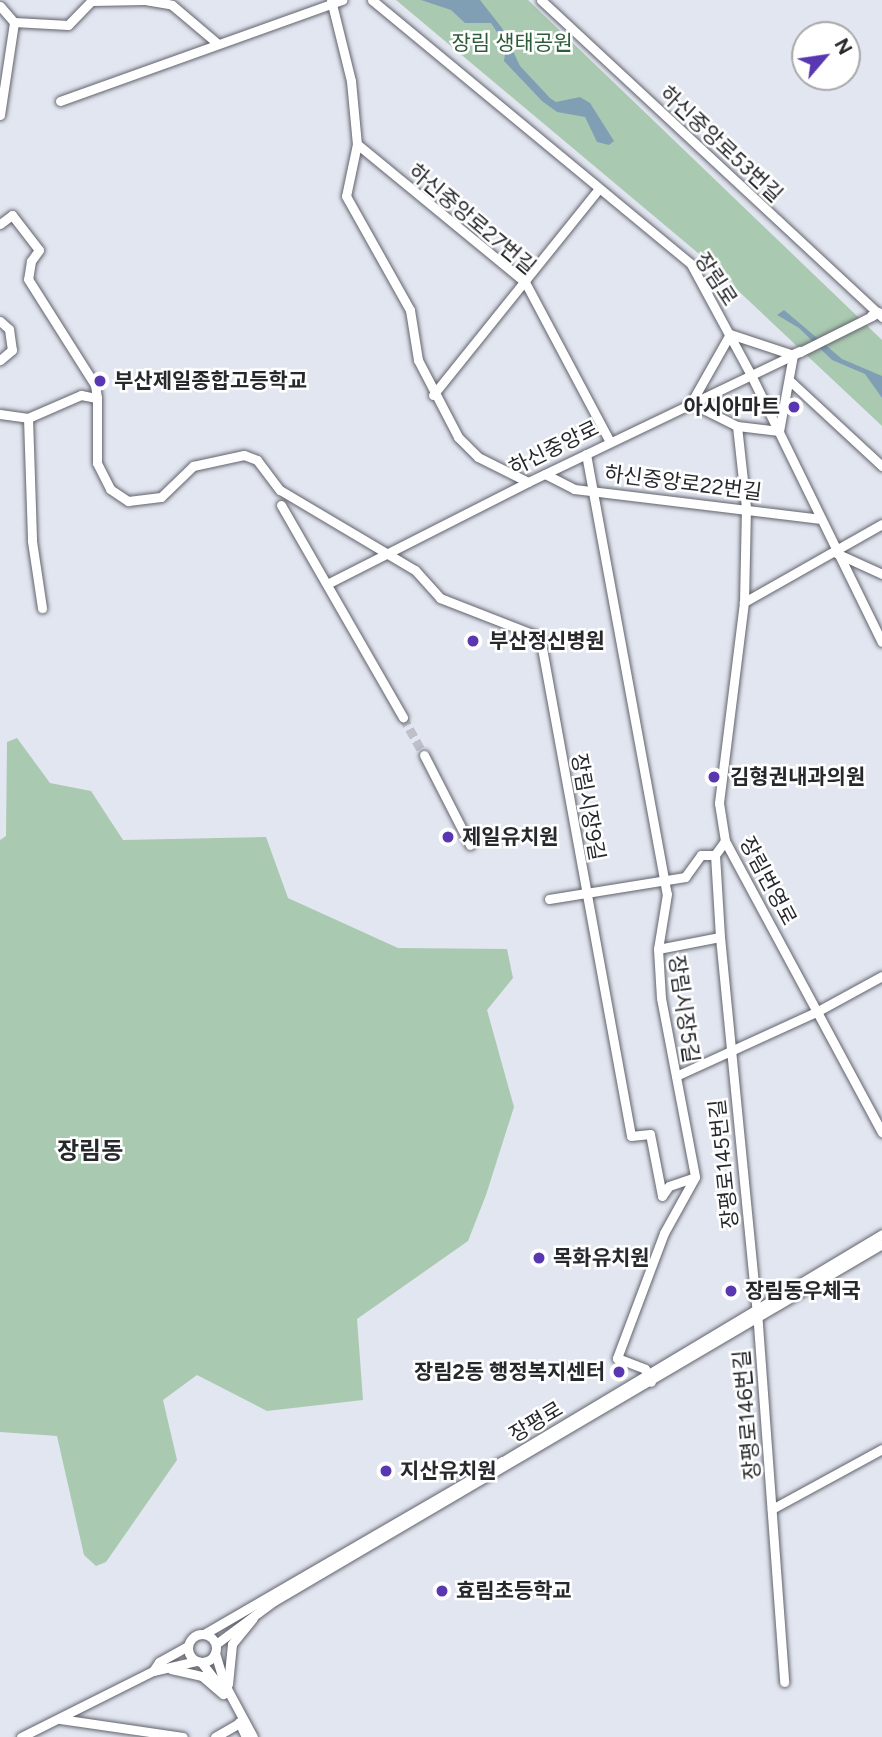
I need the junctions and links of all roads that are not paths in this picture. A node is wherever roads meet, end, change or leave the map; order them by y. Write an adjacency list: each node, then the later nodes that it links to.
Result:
1 (372, 0): 10 (street, 장림로)
2 (541, 0): 13 (street, 하신중앙로53번길)
3 (335, 1): 6 (street); 9 (street)
4 (0, 6): 5 (street)
5 (14, 22): 6 (street); 8 (street)
6 (217, 43): 7 (street)
7 (60, 101)
8 (0, 115)
9 (357, 144): 12 (street, 하신중앙로27번길); 20 (street)
10 (598, 190): 12 (street); 15 (street, 장림로)
11 (0, 223): 21 (street)
12 (525, 282): 20 (street); 27 (street, 하신중앙로27번길)
13 (879, 314): 16 (street, 하신중앙로)
14 (0, 321): 17 (street)
15 (730, 334): 16 (street); 18 (street, 장림로); 22 (street)
16 (796, 354): 18 (street, 하신중앙로); 19 (street)
17 (0, 360)
18 (751, 374): 22 (street, 하신중앙로); 26 (street, 장림로)
19 (789, 380): 26 (street); 29 (street)
20 (433, 394): 31 (street)
21 (97, 398): 24 (street); 38 (street)
22 (691, 403): 25 (street); 27 (street, 하신중앙로)
23 (0, 414): 24 (street)
24 (28, 418): 42 (street)
25 (737, 426): 26 (street); 34 (street, 장림번영로)
26 (779, 431): 35 (street, 장림로)
27 (611, 442): 28 (street, 하신중앙로)
28 (586, 454): 30 (street, 하신중앙로); 32 (street, 장림시장5길)
29 (882, 466)
30 (544, 474): 31 (street, 하신중앙로); 32 (street, 하신중앙로22번길)
31 (528, 482): 38 (street, 하신중앙로)
32 (594, 489): 34 (street, 하신중앙로22번길); 49 (street, 장림시장5길)
33 (281, 505): 40 (street)
34 (746, 508): 35 (street, 하신중앙로22번길); 41 (street, 장림번영로)
35 (821, 519): 37 (street, 장림로)
36 (882, 524): 37 (street)
37 (836, 553): 39 (street); 41 (street); 43 (street, 장림로)
38 (388, 554): 40 (street, 하신중앙로); 50 (street, 장림시장9길)
39 (882, 574)
40 (327, 584): 44 (street)
41 (744, 602): 46 (street, 장림번영로)
42 (42, 608)
43 (882, 642)
44 (403, 717)
45 (424, 755): 47 (street)
46 (726, 841): 48 (street); 55 (street, 장림번영로)
47 (470, 845)
48 (715, 855): 49 (street); 52 (street, 장평로145번길)
49 (664, 879): 50 (street); 53 (street, 장림시장5길)
50 (585, 892): 51 (street); 59 (street, 장림시장9길)
51 (549, 899)
52 (720, 937): 53 (street); 56 (street, 장평로145번길)
53 (658, 949): 57 (street, 장림시장5길)
54 (882, 976): 55 (street)
55 (818, 1012): 56 (street); 58 (street, 장림번영로)
56 (730, 1054): 57 (street); 62 (street, 장평로145번길)
57 (676, 1076): 59 (street, 장림시장5길)
58 (882, 1132)
59 (695, 1177): 63 (street)
60 (882, 1234): 62 (street, 장평로)
61 (882, 1244): 62 (street, 장평로)
62 (757, 1315): 63 (street, 장평로); 65 (street, 장평로146번길)
63 (650, 1379): 66 (street, 장평로)
64 (882, 1449): 65 (street)
65 (772, 1509): 74 (street, 장평로146번길)
66 (356, 1551): 67 (street, 장평로); 68 (street, 장평로)
67 (258, 1611): 70 (street, 장평로); 75 (street)
68 (204, 1634): 69 (street, 장평로); 70 (street)
69 (188, 1646): 71 (street); 73 (street, 장평로)
70 (216, 1649): 71 (street, 장평로); 75 (street)
71 (199, 1661): 72 (street, 장평로); 75 (street)
72 (166, 1669): 73 (street); 75 (street)
73 (152, 1671): 76 (street)
74 (783, 1682)
75 (227, 1693): 77 (street); 82 (street)
76 (58, 1719): 78 (street); 79 (street)
77 (239, 1723): 80 (street); 81 (street)
78 (21, 1737)
79 (183, 1737)
80 (215, 1737)
81 (246, 1737)
82 (253, 1737)

